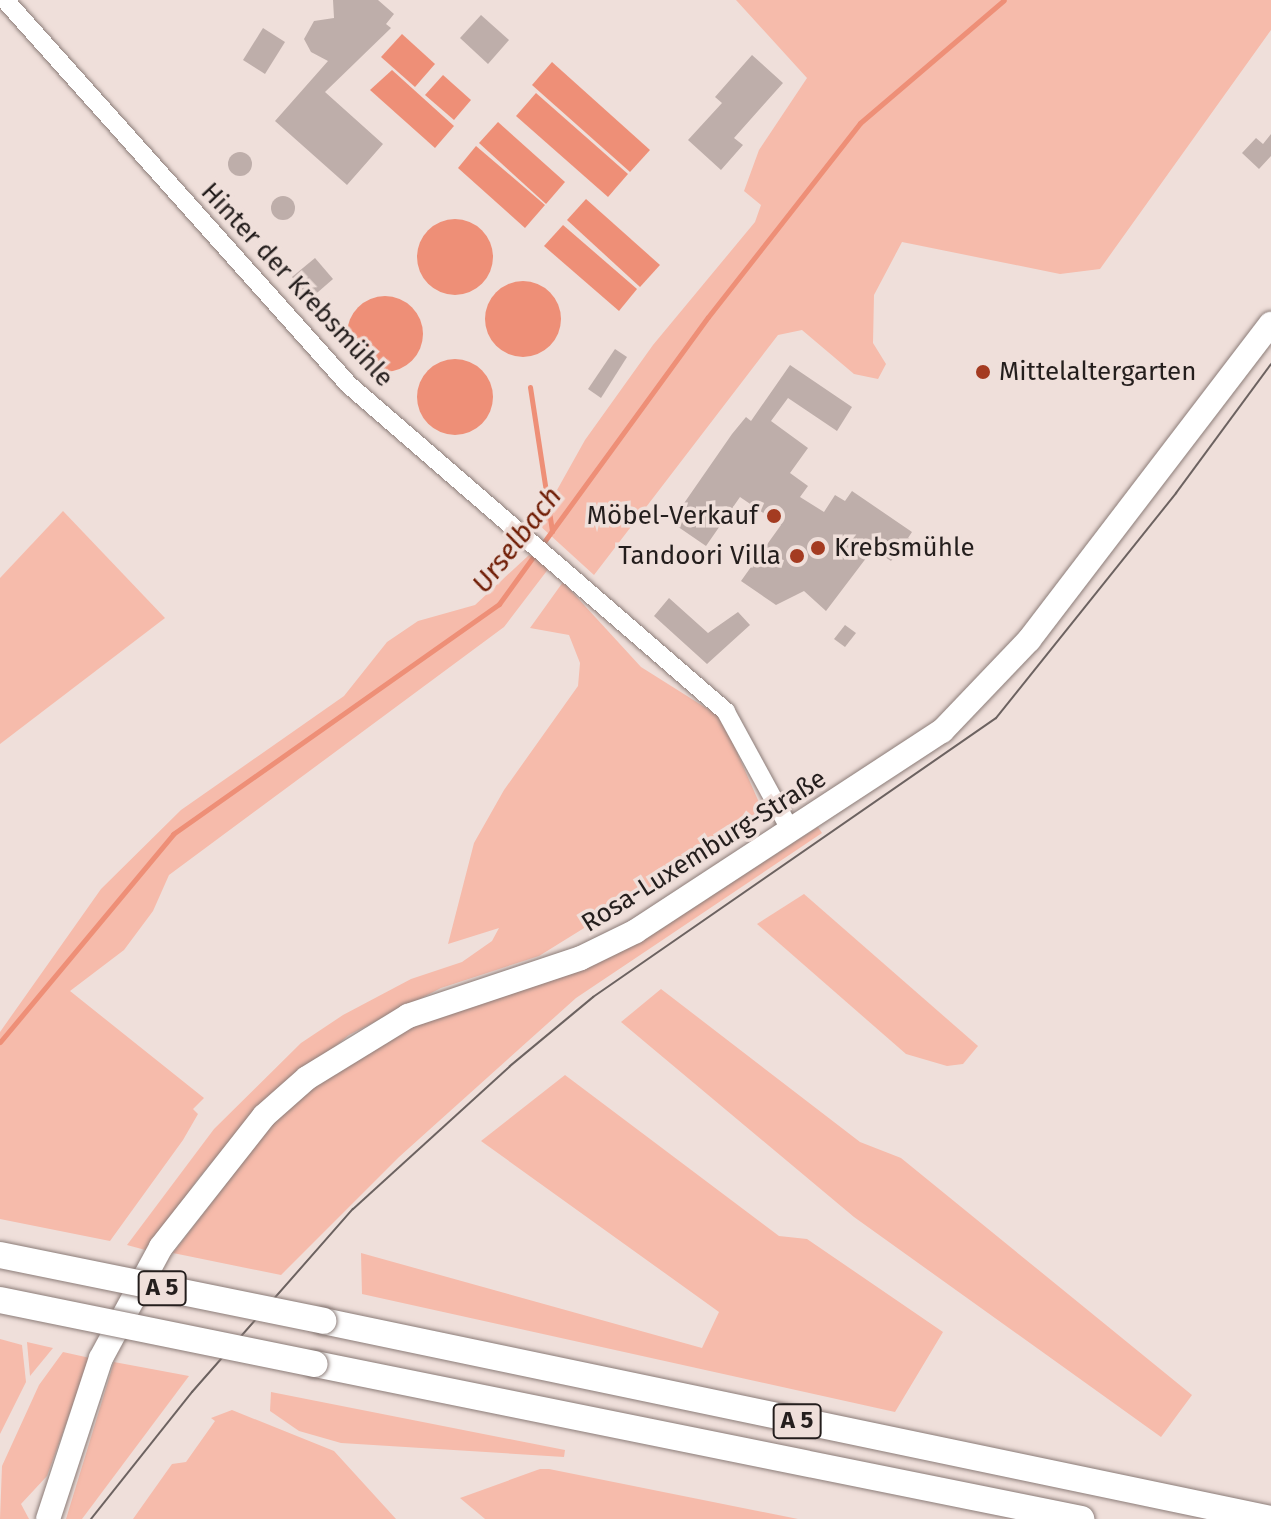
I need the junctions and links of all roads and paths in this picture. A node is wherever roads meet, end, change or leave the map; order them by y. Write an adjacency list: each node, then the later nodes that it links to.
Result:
1 (5, 0): 3 (street, Hinter der Krebsmühle)
2 (1271, 324): 3 (main road, Rosa-Luxemburg-Straße)
3 (791, 831): 6 (main road, Rosa-Luxemburg-Straße)
4 (0, 1255): 8 (highway, A 5, bridge)
5 (0, 1300): 7 (highway, A 5, bridge)
6 (48, 1519)
7 (1081, 1519)
8 (1271, 1519)

